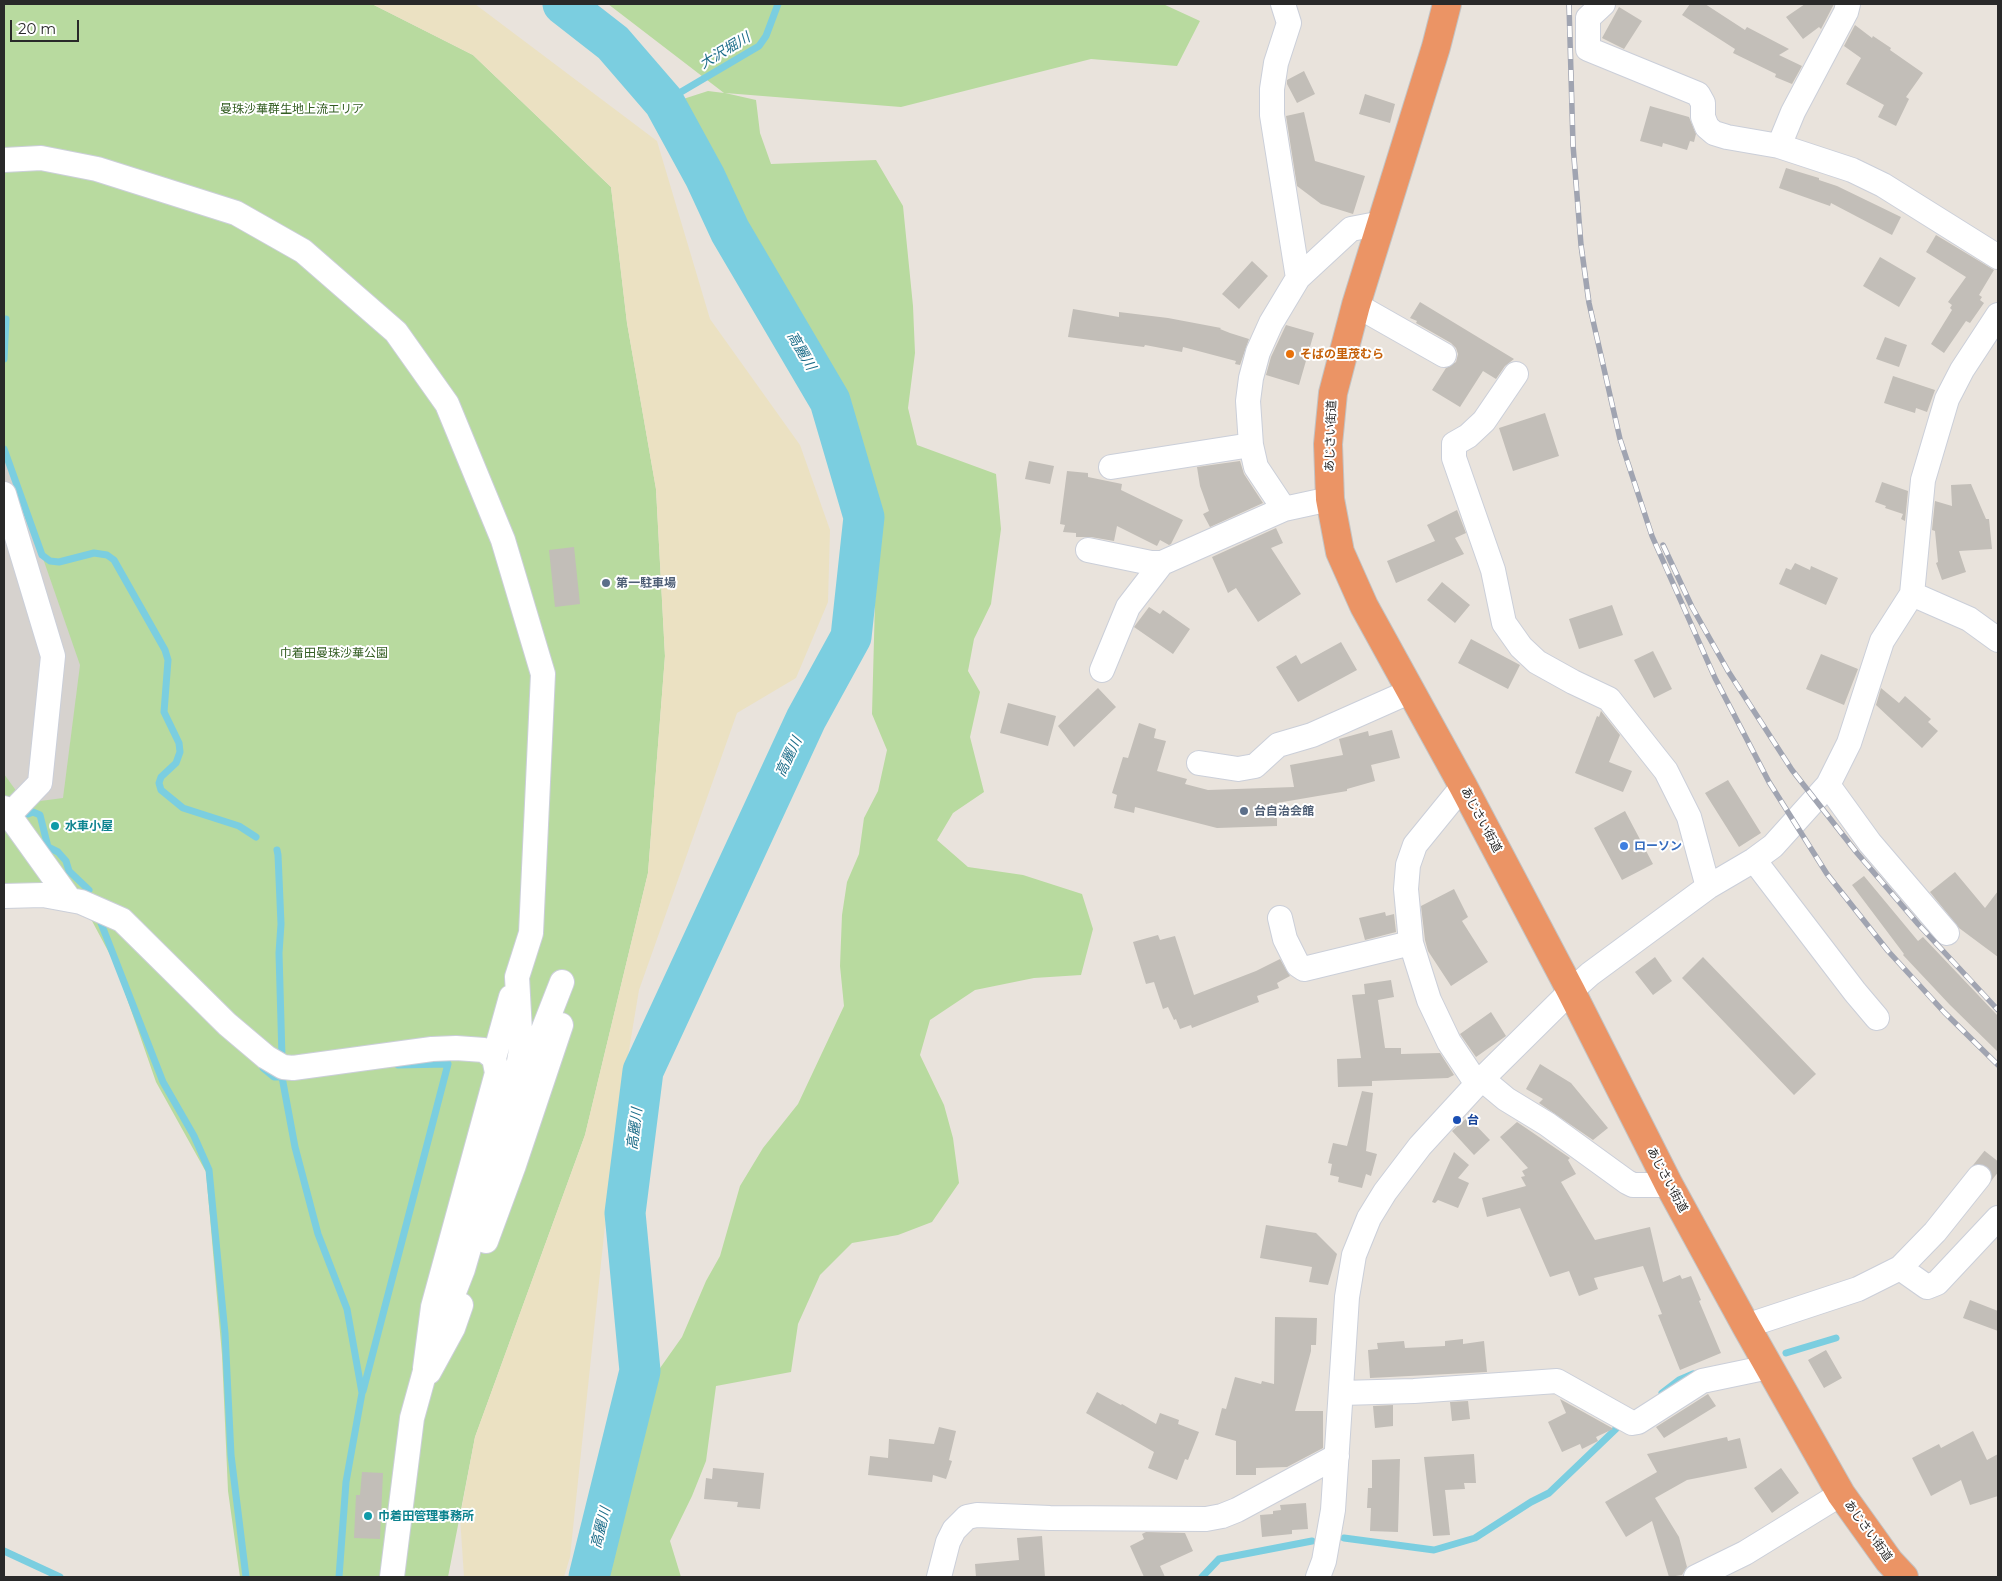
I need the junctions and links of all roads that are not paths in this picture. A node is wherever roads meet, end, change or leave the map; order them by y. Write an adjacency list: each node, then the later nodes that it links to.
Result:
1 (1282, 4): 9 (street)
2 (1447, 4): 7 (highway, あじさい街道)
3 (1602, 4): 5 (street)
4 (1848, 4): 5 (street)
5 (1779, 146): 8 (street)
6 (4, 160): 36 (street)
7 (1382, 223): 9 (street); 10 (highway, あじさい街道)
8 (1998, 257)
9 (1298, 278): 14 (street)
10 (1356, 305): 12 (street); 17 (highway, あじさい街道)
11 (1998, 316): 21 (street)
12 (1444, 355)
13 (1516, 374): 30 (street)
14 (1251, 445): 15 (street); 18 (street)
15 (1111, 467)
16 (4, 494): 28 (street)
17 (1330, 499): 18 (street); 24 (highway, あじさい街道)
18 (1284, 509): 20 (street)
19 (1088, 550): 20 (street)
20 (1162, 563): 23 (street)
21 (1912, 594): 22 (street); 26 (street)
22 (1998, 640)
23 (1102, 670)
24 (1411, 691): 25 (street); 27 (highway, あじさい街道)
25 (1199, 762)
26 (1828, 785): 29 (street); 34 (street)
27 (1463, 786): 35 (street); 37 (highway, あじさい街道)
28 (6, 812): 32 (street)
29 (1764, 853): 30 (street); 38 (street)
30 (1708, 887): 37 (street)
31 (4, 896): 32 (street)
32 (70, 900): 39 (street)
33 (1280, 918): 35 (street)
34 (1947, 932)
35 (1411, 943): 40 (street)
36 (517, 977): 39 (street); 41 (street)
37 (1571, 991): 40 (street); 43 (highway, あじさい街道)
38 (1877, 1018)
39 (494, 1058): 48 (street)
40 (1480, 1081): 43 (street); 50 (street)
41 (512, 1101): 48 (street); 49 (street)
42 (1979, 1178): 45 (street)
43 (1670, 1185): 46 (highway, あじさい街道)
44 (1998, 1218): 45 (street)
45 (1900, 1268): 46 (street)
46 (1746, 1326): 47 (highway, あじさい街道)
47 (1769, 1367): 50 (street); 52 (highway, あじさい街道)
48 (425, 1368): 49 (street)
49 (419, 1391): 53 (street)
50 (1341, 1392): 51 (street)
51 (1336, 1456): 54 (street); 55 (street)
52 (1841, 1494): 56 (street); 57 (highway, あじさい街道)
53 (392, 1577)
54 (939, 1577)
55 (1318, 1577)
56 (1696, 1577)
57 (1904, 1577)

